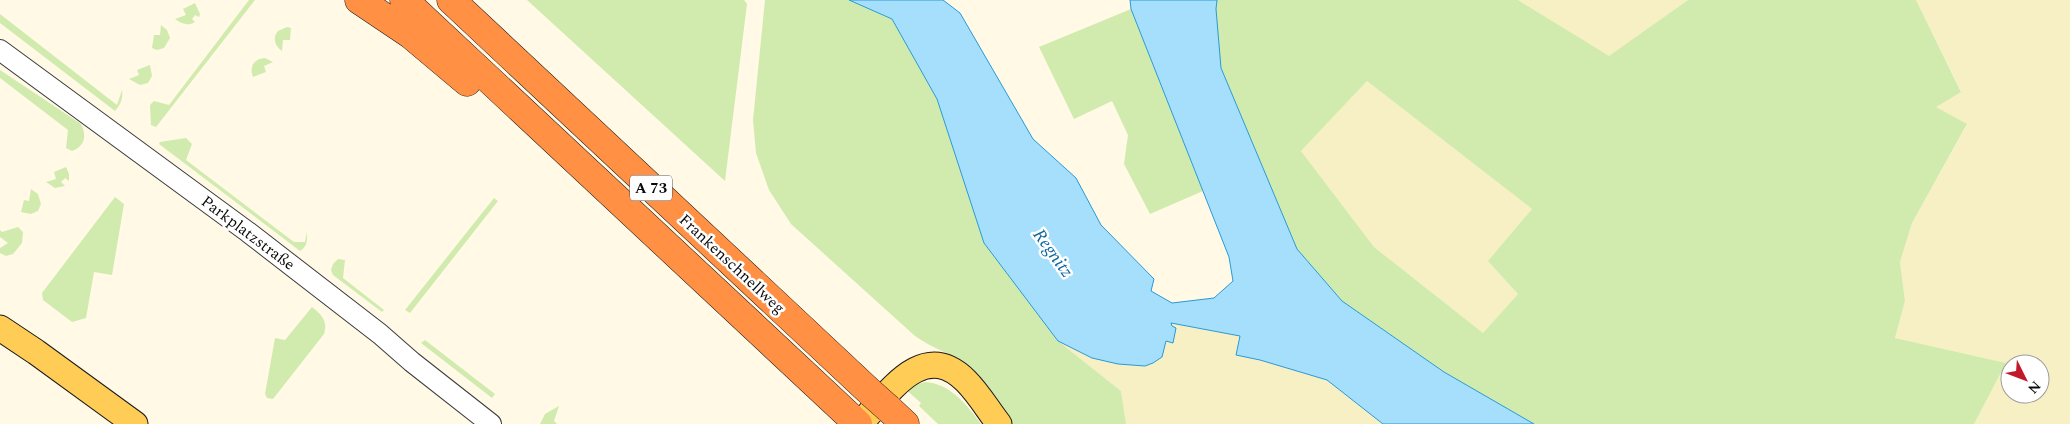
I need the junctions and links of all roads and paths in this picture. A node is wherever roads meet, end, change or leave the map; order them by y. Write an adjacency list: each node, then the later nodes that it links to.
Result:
1 (359, 0): 5 (highway)
2 (404, 0): 5 (highway, Frankenschnellweg / A 73)
3 (451, 0): 7 (highway, Frankenschnellweg / A 73)
4 (0, 50): 10 (street, Parkplatzstraße)
5 (544, 130): 8 (highway, Frankenschnellweg / A 73)
6 (0, 328): 9 (main road)
7 (876, 398)
8 (848, 414): 11 (main road)
9 (135, 424)
10 (491, 424)
11 (999, 424)

